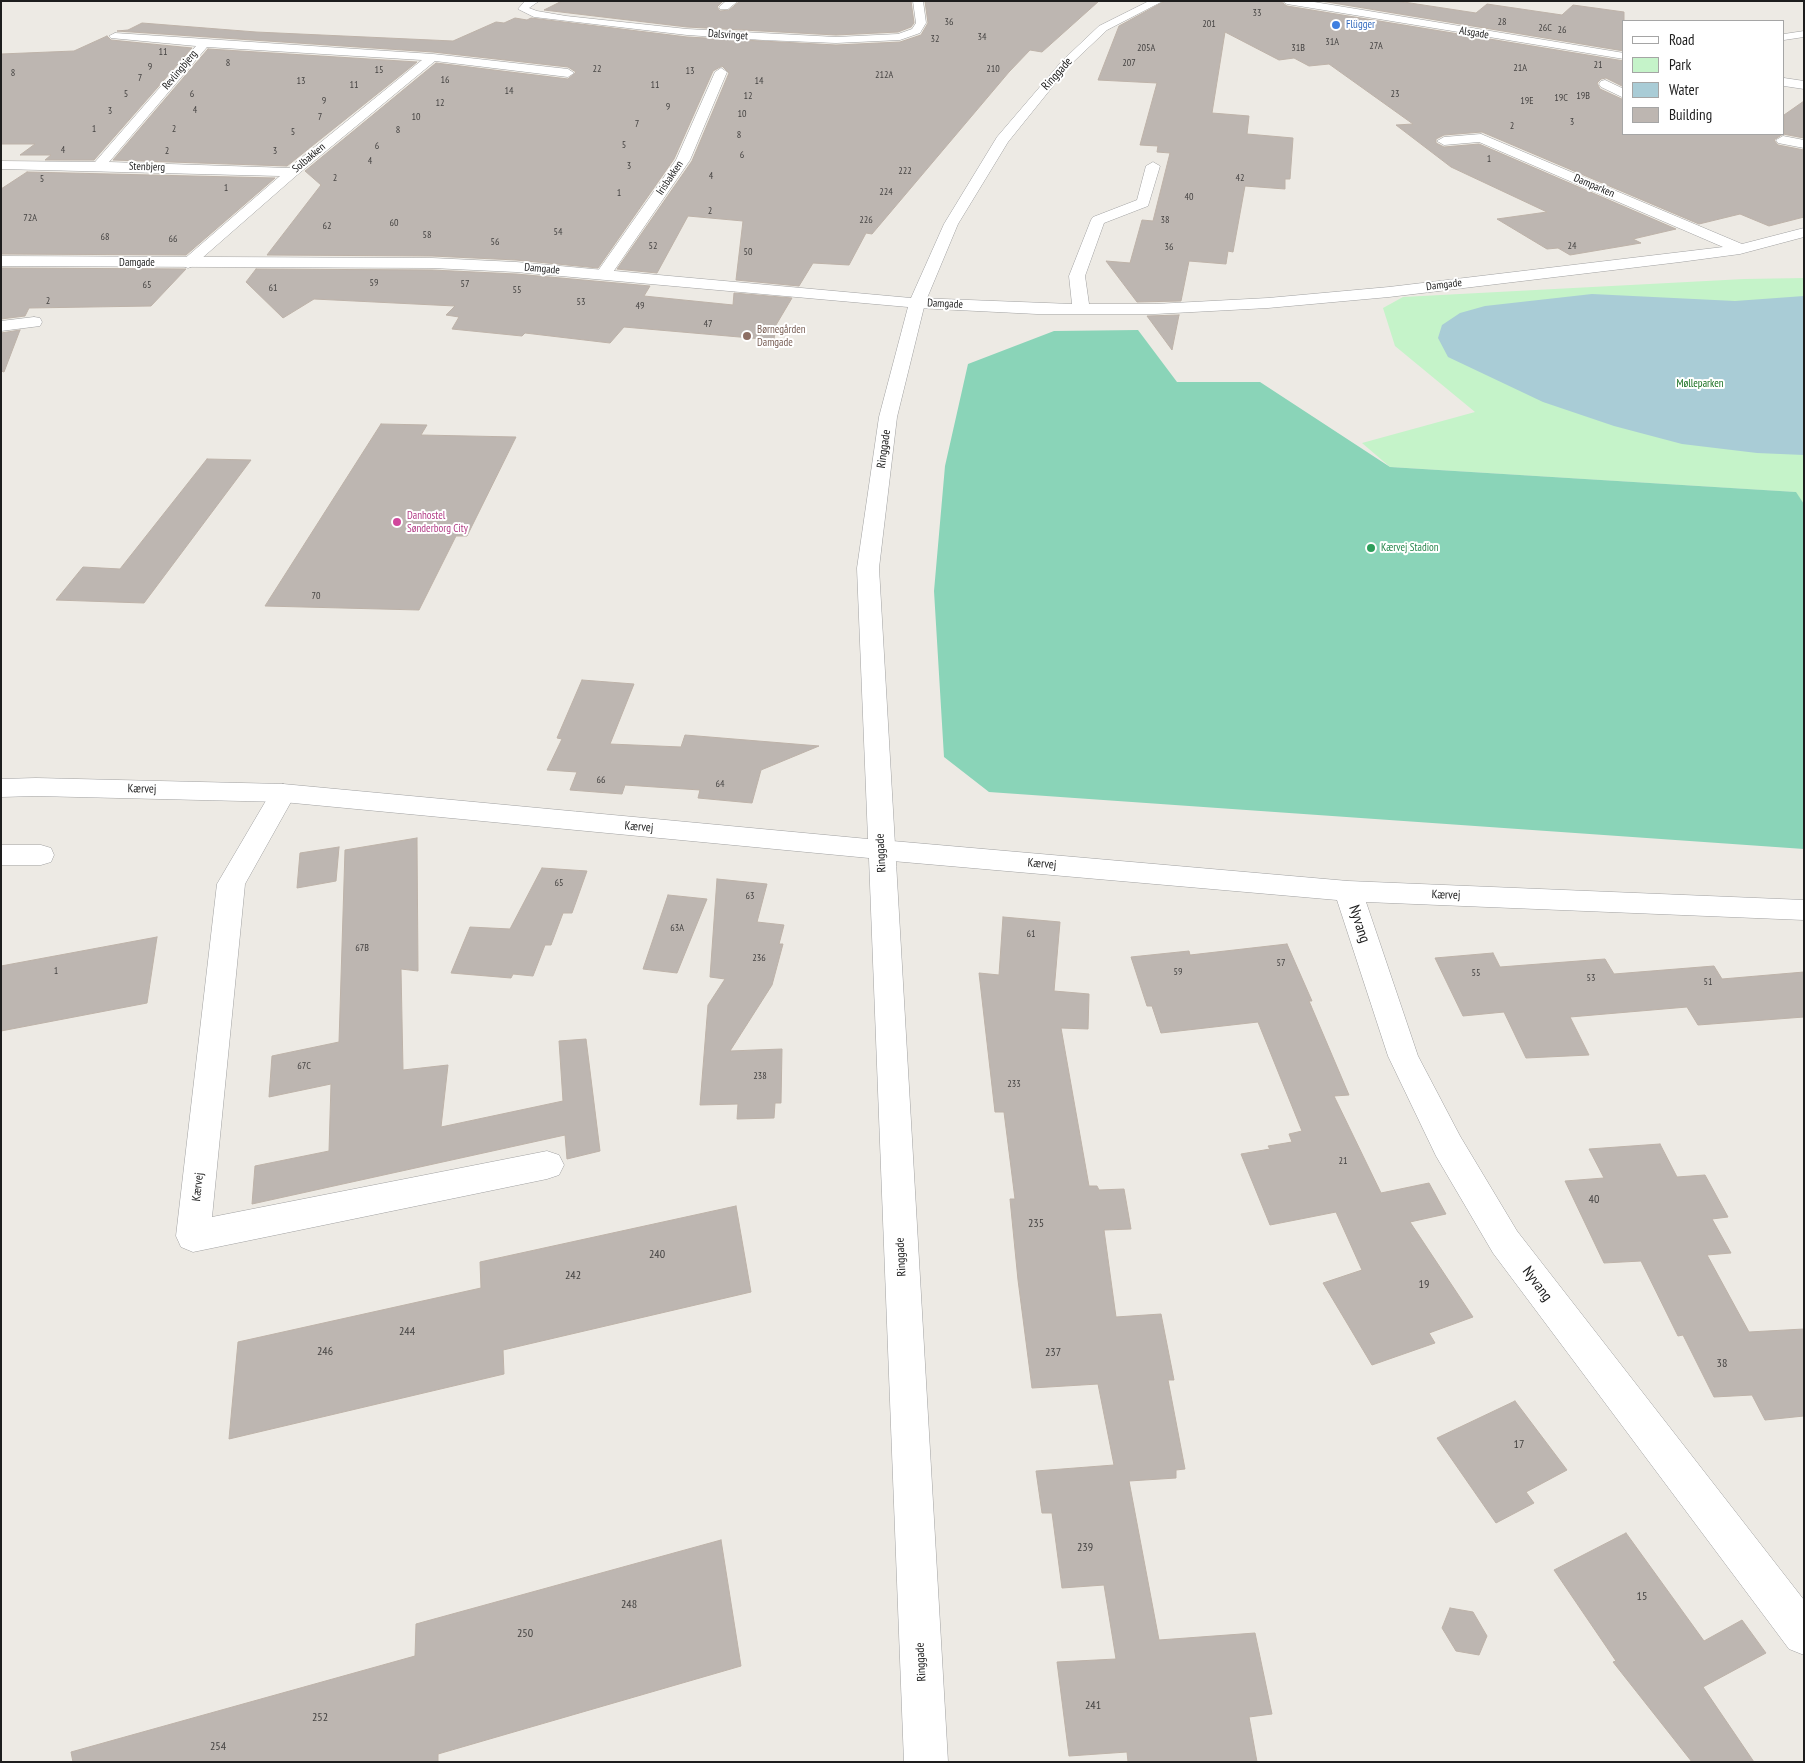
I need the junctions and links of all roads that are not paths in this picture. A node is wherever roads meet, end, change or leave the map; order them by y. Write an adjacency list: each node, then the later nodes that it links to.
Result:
1 (534, 1): 2 (street, Dalsvinget)
2 (918, 1)
3 (1158, 1): 7 (street, Ringgade)
4 (1286, 1): 6 (street, Alsgade)
5 (1274, 2): 6 (street, Alsgade)
6 (1325, 8): 12 (street, Alsgade)
7 (1128, 10): 32 (street, Ringgade)
8 (1804, 34): 10 (street)
9 (115, 36): 11 (street, Revlingbjerg)
10 (1785, 37)
11 (204, 43): 13 (street); 24 (street, Revlingbjerg)
12 (1622, 56)
13 (432, 57): 15 (street); 26 (street, Solbakken)
14 (722, 72): 31 (street, Irisbakken)
15 (568, 74)
16 (1785, 82): 18 (street)
17 (1604, 84): 19 (street)
18 (1804, 85)
19 (1622, 93)
20 (1783, 140): 22 (street)
21 (1444, 141): 28 (street, Damparken)
22 (1804, 144)
23 (1, 165): 24 (street, Stenbjerg)
24 (99, 166): 26 (street, Stenbjerg)
25 (1153, 166): 33 (street)
26 (292, 172): 30 (street, Solbakken)
27 (1804, 232): 28 (street, Damgade)
28 (1740, 249): 33 (street, Damgade)
29 (1, 262): 30 (street, Damgade)
30 (188, 263): 31 (street, Damgade)
31 (603, 275): 32 (street, Damgade)
32 (917, 303): 33 (street, Damgade); 38 (street, Ringgade)
33 (1081, 309)
34 (34, 322): 35 (street)
35 (1, 326)
36 (1, 788): 37 (street, Kærvej)
37 (282, 793): 38 (street, Kærvej); 43 (street, Kærvej)
38 (881, 850): 41 (street, Kærvej); 45 (street, Ringgade)
39 (41, 855): 40 (street)
40 (1, 856)
41 (1348, 891): 42 (street, Kærvej); 44 (street, Nyvang)
42 (1804, 910)
43 (546, 1165)
44 (1804, 1634)
45 (926, 1762)

